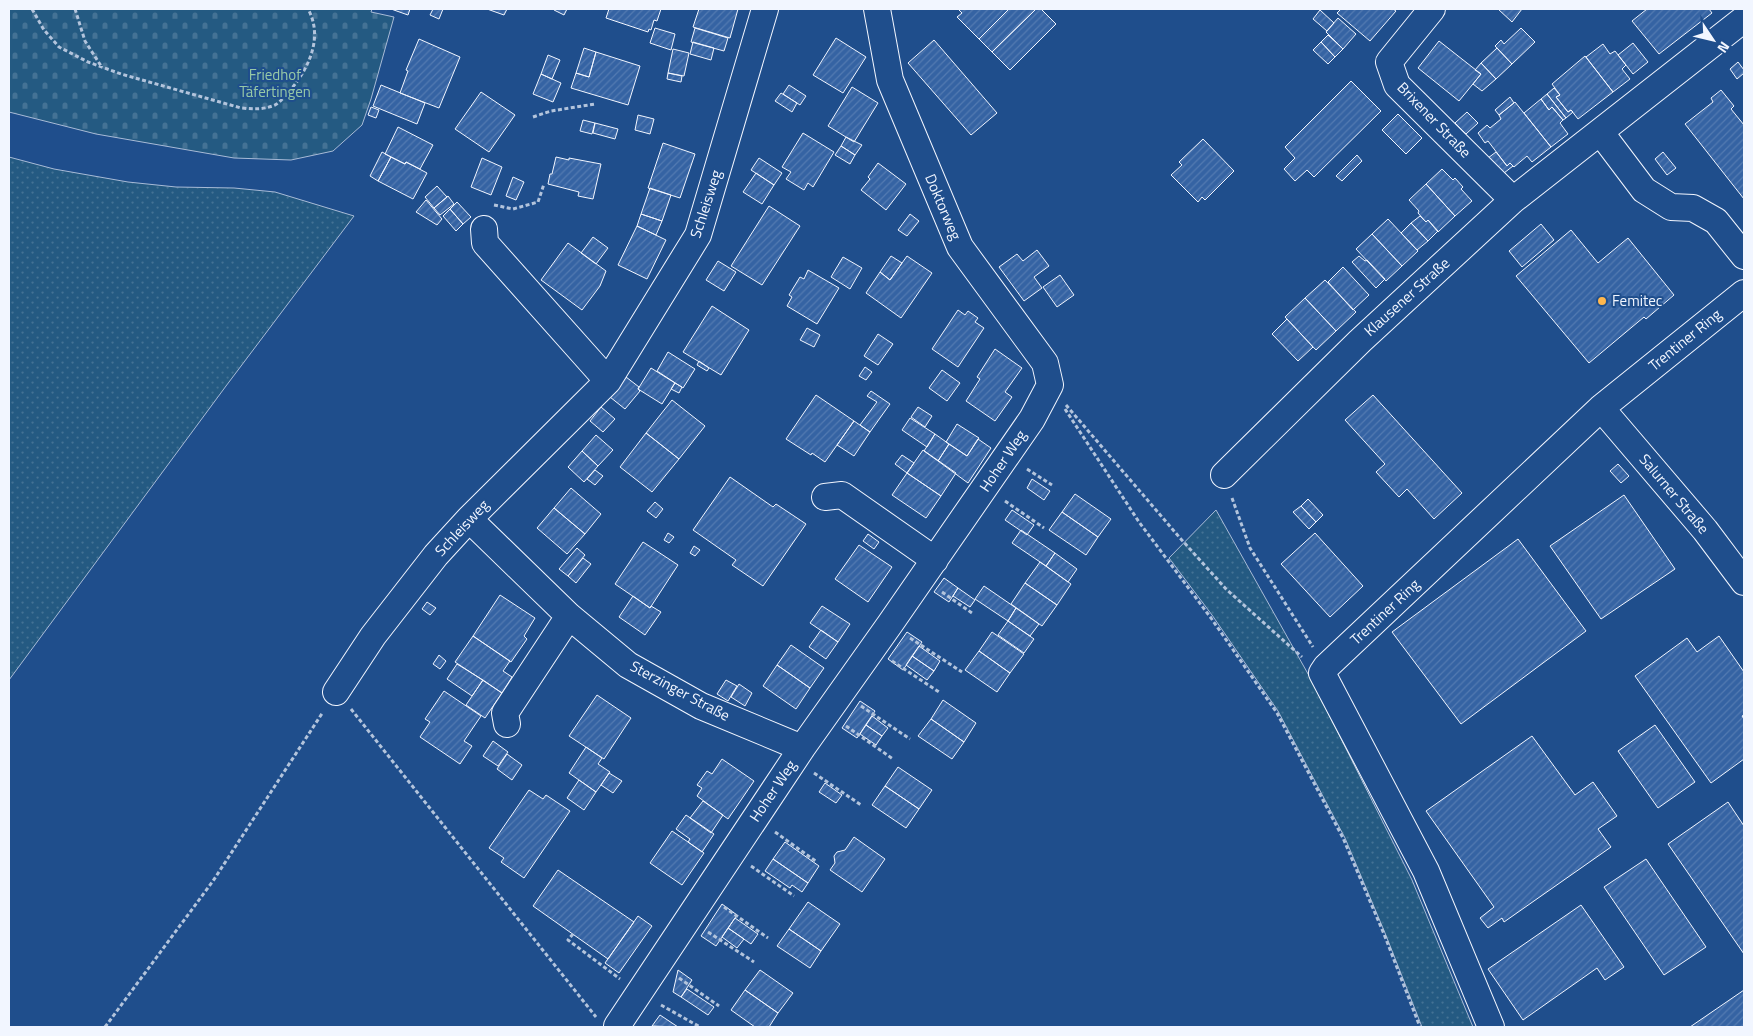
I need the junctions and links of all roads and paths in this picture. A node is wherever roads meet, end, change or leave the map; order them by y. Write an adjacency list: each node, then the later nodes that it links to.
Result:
1 (32, 9): 8 (path)
2 (75, 9): 8 (path)
3 (308, 9): 8 (path)
4 (765, 9): 17 (street, Schleisweg)
5 (877, 9): 18 (street, Doktorweg)
6 (1432, 9): 13 (street, Brixener Straße)
7 (1744, 19): 11 (street, Klausener Straße)
8 (101, 67)
9 (595, 104): 10 (path)
10 (533, 117)
11 (1601, 133): 13 (street, Klausener Straße); 15 (street)
12 (544, 184): 14 (path)
13 (1513, 200): 21 (street, Klausener Straße)
14 (488, 217): 17 (street)
15 (1744, 256)
16 (1744, 293): 19 (street, Trentiner Ring)
17 (608, 381): 25 (street, Schleisweg)
18 (1050, 385): 20 (street, Hoher Weg); 33 (path); 58 (path)
19 (1601, 408): 28 (street, Salurner Straße); 33 (street, Trentiner Ring)
20 (1007, 455): 22 (path); 23 (street, Hoher Weg)
21 (1224, 475): 33 (path)
22 (1052, 486)
23 (985, 487): 26 (path); 27 (street, Hoher Weg)
24 (825, 497): 27 (street)
25 (469, 518): 30 (street, Sterzinger Straße); 35 (street, Schleisweg)
26 (1044, 528)
27 (928, 569): 29 (path); 31 (street, Hoher Weg)
28 (1744, 582)
29 (972, 613)
30 (569, 616): 38 (street); 40 (street, Sterzinger Straße)
31 (890, 624): 32 (street, Hoher Weg); 34 (path)
32 (873, 648): 36 (path); 37 (street, Hoher Weg)
33 (1324, 670): 59 (street)
34 (962, 672)
35 (336, 692): 55 (path); 56 (path)
36 (939, 692)
37 (835, 703): 39 (path); 40 (street, Hoher Weg); 41 (path)
38 (507, 724)
39 (910, 739)
40 (798, 754): 42 (path); 43 (street, Hoher Weg)
41 (893, 759)
42 (861, 805)
43 (755, 818): 44 (street, Hoher Weg); 45 (path)
44 (732, 853): 46 (street, Hoher Weg); 47 (path)
45 (817, 862)
46 (705, 894): 48 (street, Hoher Weg); 50 (path)
47 (794, 896)
48 (688, 919): 51 (path); 52 (street, Hoher Weg)
49 (573, 934): 53 (path)
50 (768, 938)
51 (754, 962)
52 (658, 964): 53 (street, Hoher Weg); 54 (path)
53 (639, 992): 55 (street, Hoher Weg); 57 (path)
54 (720, 1006)
55 (607, 1023)
56 (105, 1027)
57 (700, 1027)
58 (1420, 1027)
59 (1491, 1027)

